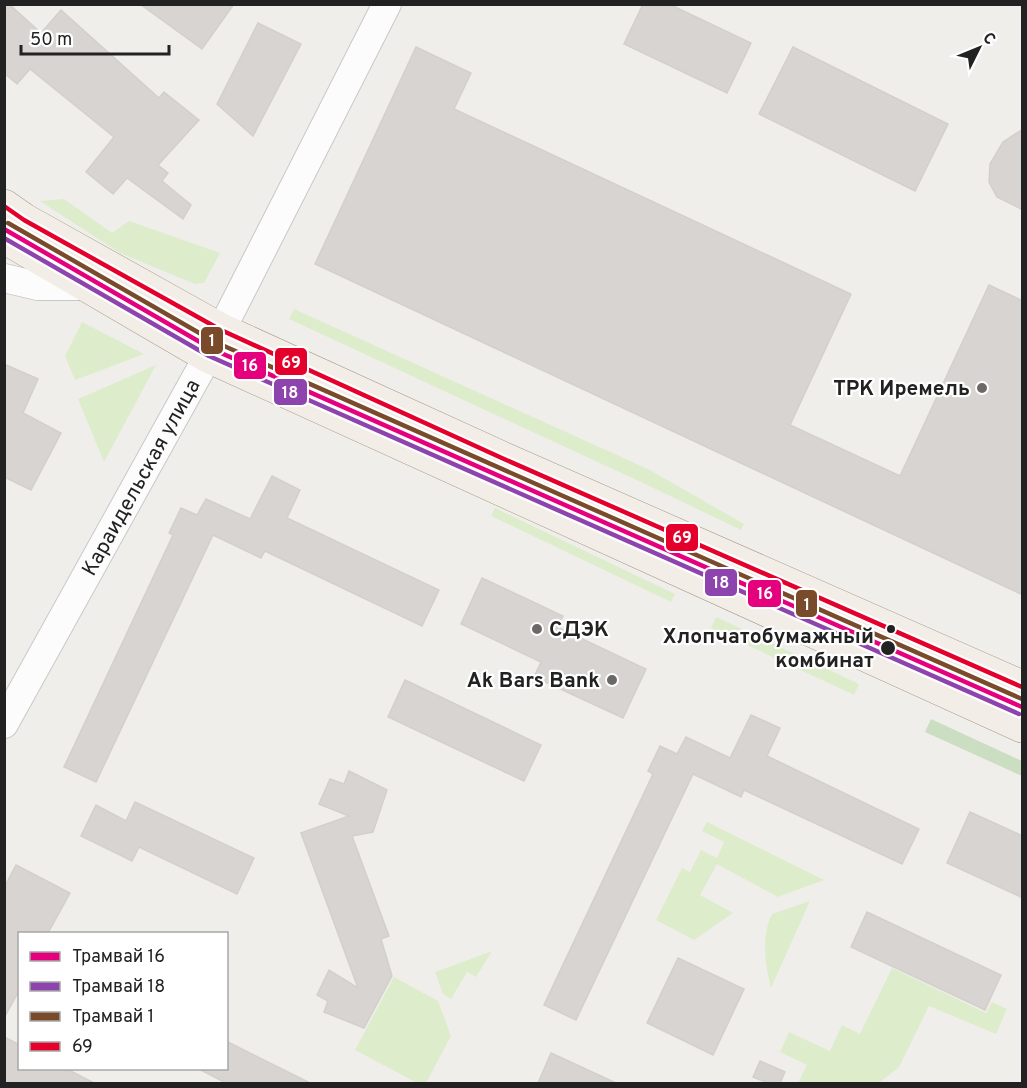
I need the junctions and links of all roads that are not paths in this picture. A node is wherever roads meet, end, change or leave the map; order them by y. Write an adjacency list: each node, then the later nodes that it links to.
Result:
1 (387, 4): 6 (street, Караидельская улица)
2 (4, 206): 4 (main road)
3 (4, 237): 4 (main road)
4 (97, 275): 5 (street); 6 (main road)
5 (4, 278)
6 (214, 343): 7 (main road); 8 (street, Караидельская улица); 9 (main road)
7 (1023, 687)
8 (4, 724)
9 (1023, 726)

